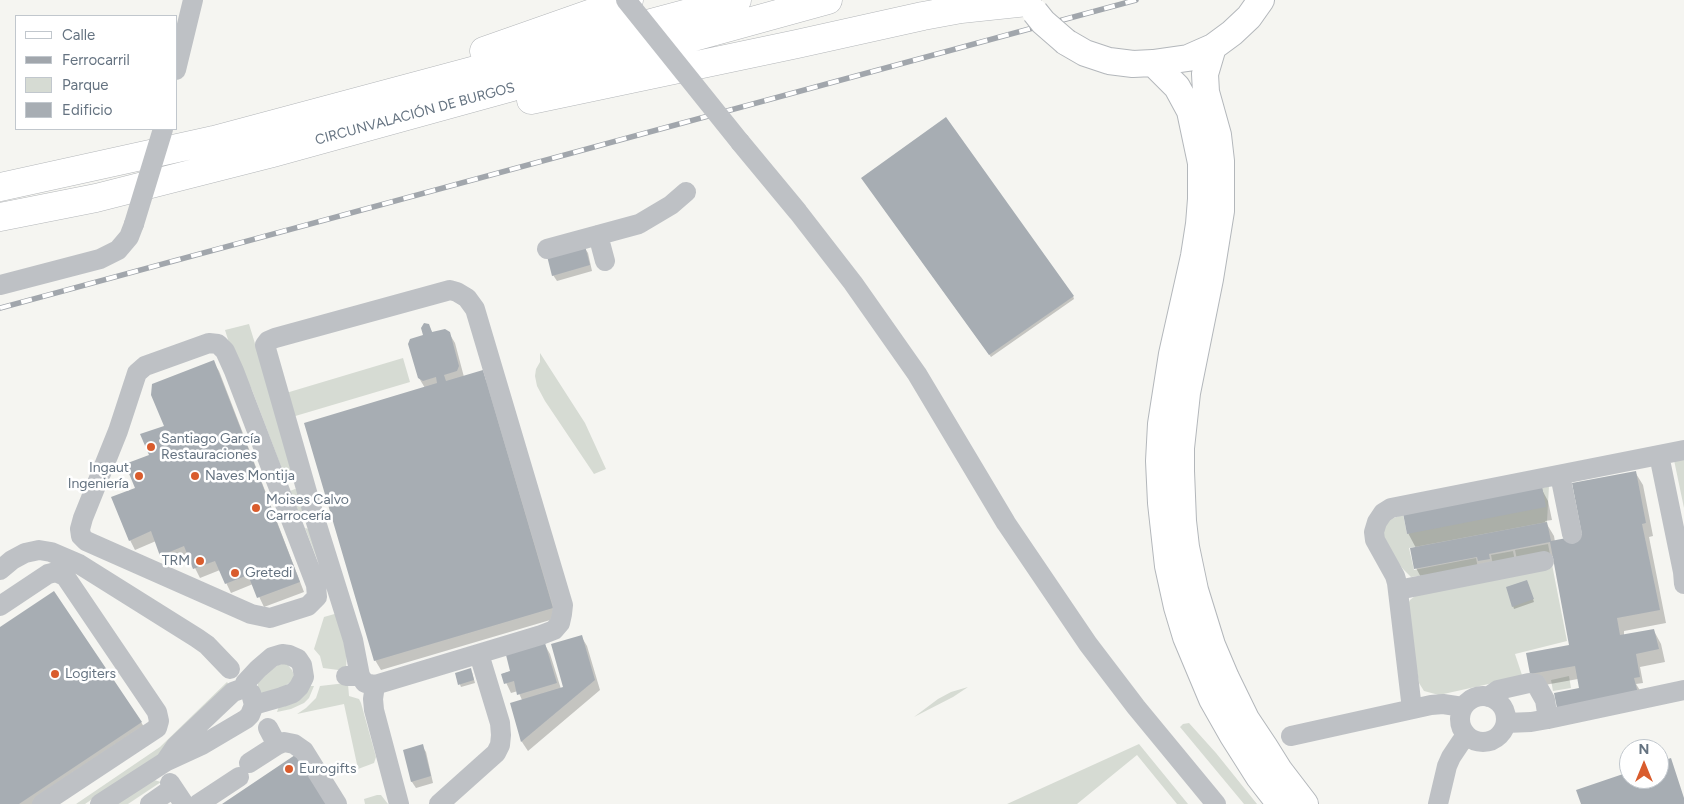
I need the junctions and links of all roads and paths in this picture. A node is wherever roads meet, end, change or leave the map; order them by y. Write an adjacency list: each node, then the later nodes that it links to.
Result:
1 (193, 0): 8 (street)
2 (627, 0): 10 (highway); 50 (street, bridge)
3 (737, 0): 10 (highway, CIRCUNVALACIÓN DE BURGOS)
4 (828, 0): 12 (highway, CIRCUNVALACIÓN DE BURGOS)
5 (1261, 0): 7 (main road)
6 (1029, 5): 9 (main road, bridge); 12 (highway)
7 (1213, 47): 9 (main road); 52 (main road)
8 (178, 59)
9 (1153, 63): 51 (main road)
10 (280, 123): 13 (highway, CIRCUNVALACIÓN DE BURGOS)
11 (163, 130): 19 (street, bridge)
12 (272, 153): 15 (highway, CIRCUNVALACIÓN DE BURGOS)
13 (0, 188)
14 (686, 192): 16 (street)
15 (0, 217)
16 (598, 235): 17 (street); 18 (street)
17 (547, 249)
18 (605, 261)
19 (0, 285)
20 (1684, 450): 21 (street)
21 (1659, 455): 22 (street); 26 (street)
22 (1560, 475): 23 (street); 27 (street)
23 (1572, 534)
24 (1544, 561): 27 (street)
25 (0, 570): 31 (street)
26 (1684, 584)
27 (1398, 590): 36 (street)
28 (0, 606): 43 (street)
29 (311, 613): 29 (street)
30 (480, 654): 32 (street); 32 (street); 49 (street)
31 (230, 668)
32 (360, 679): 48 (street)
33 (1684, 690): 37 (street)
34 (1488, 697): 35 (street); 37 (street); 38 (street)
35 (1463, 707): 36 (street); 40 (street)
36 (1412, 709): 39 (street)
37 (1548, 719): 38 (street)
38 (1506, 723): 40 (street)
39 (1290, 736)
40 (1468, 737): 53 (street)
41 (165, 762): 41 (street); 44 (street)
42 (176, 792): 45 (street)
43 (42, 804)
44 (100, 804)
45 (150, 804)
46 (198, 804): 47 (street)
47 (337, 804)
48 (399, 804)
49 (439, 804)
50 (1216, 804)
51 (1280, 804)
52 (1305, 804)
53 (1438, 804)

